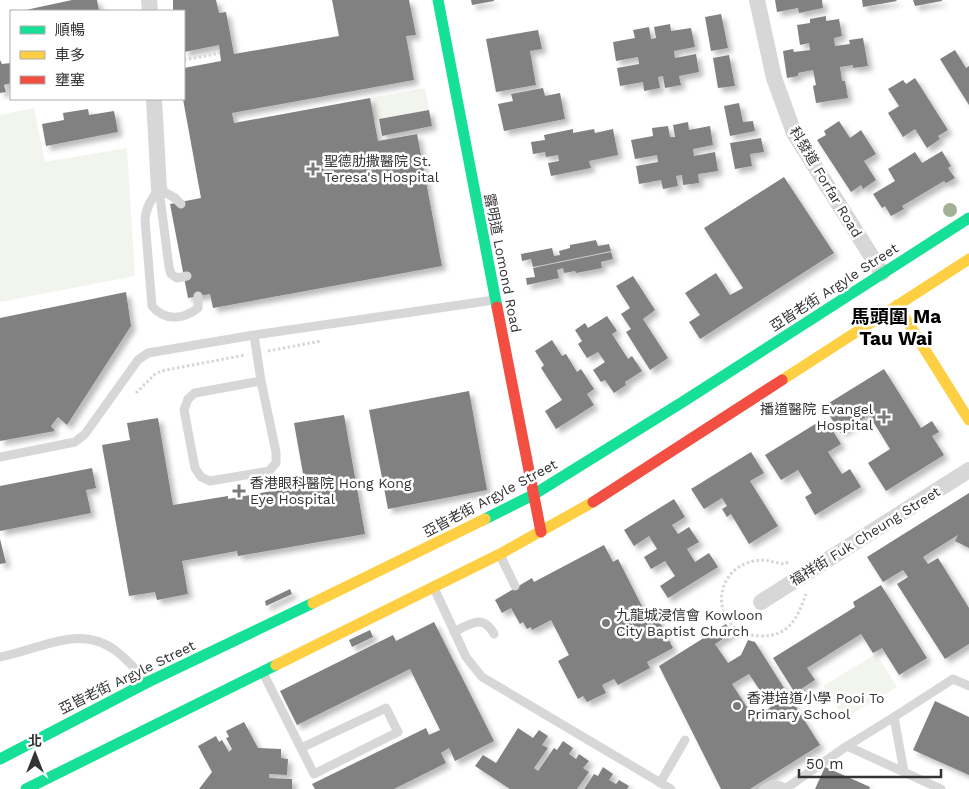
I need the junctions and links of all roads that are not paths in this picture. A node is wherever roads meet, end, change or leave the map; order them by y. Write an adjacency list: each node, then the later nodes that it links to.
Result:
1 (438, 0): 11 (main road, 露明道 Lomond Road)
2 (757, 0): 8 (street, 科發道 Forfar Road)
3 (154, 100): 4 (street)
4 (159, 189): 5 (lane); 9 (lane); 10 (lane)
5 (181, 204)
6 (969, 218): 8 (main road, 亞皆老街 Argyle Street)
7 (969, 259): 12 (main road)
8 (882, 273): 18 (main road, 亞皆老街 Argyle Street)
9 (187, 276)
10 (198, 296)
11 (495, 300): 13 (lane); 18 (main road, 露明道 Lomond Road)
12 (897, 305): 15 (main road); 19 (main road)
13 (254, 335): 14 (lane); 16 (lane)
14 (261, 381): 14 (lane)
15 (969, 420)
16 (0, 457)
17 (969, 470): 23 (street, 福祥街 Fuk Cheung Street)
18 (533, 495): 19 (main road, 露明道 Lomond Road); 28 (main road, 亞皆老街 Argyle Street)
19 (541, 532): 20 (main road)
20 (500, 554): 21 (lane); 22 (main road)
21 (515, 586)
22 (434, 588): 24 (lane); 27 (main road)
23 (761, 602)
24 (454, 632): 25 (lane); 36 (lane)
25 (494, 634)
26 (0, 657): 28 (lane)
27 (263, 672): 33 (lane); 37 (main road)
28 (148, 682): 34 (main road, 亞皆老街 Argyle Street)
29 (969, 686): 30 (lane)
30 (894, 716): 32 (lane); 35 (lane)
31 (685, 740): 36 (lane)
32 (847, 746): 35 (lane); 40 (lane)
33 (302, 748): 33 (lane)
34 (0, 758)
35 (904, 772): 41 (lane)
36 (660, 783): 38 (lane)
37 (26, 789)
38 (671, 789)
39 (764, 789): 40 (lane)
40 (784, 789)
41 (941, 789)

